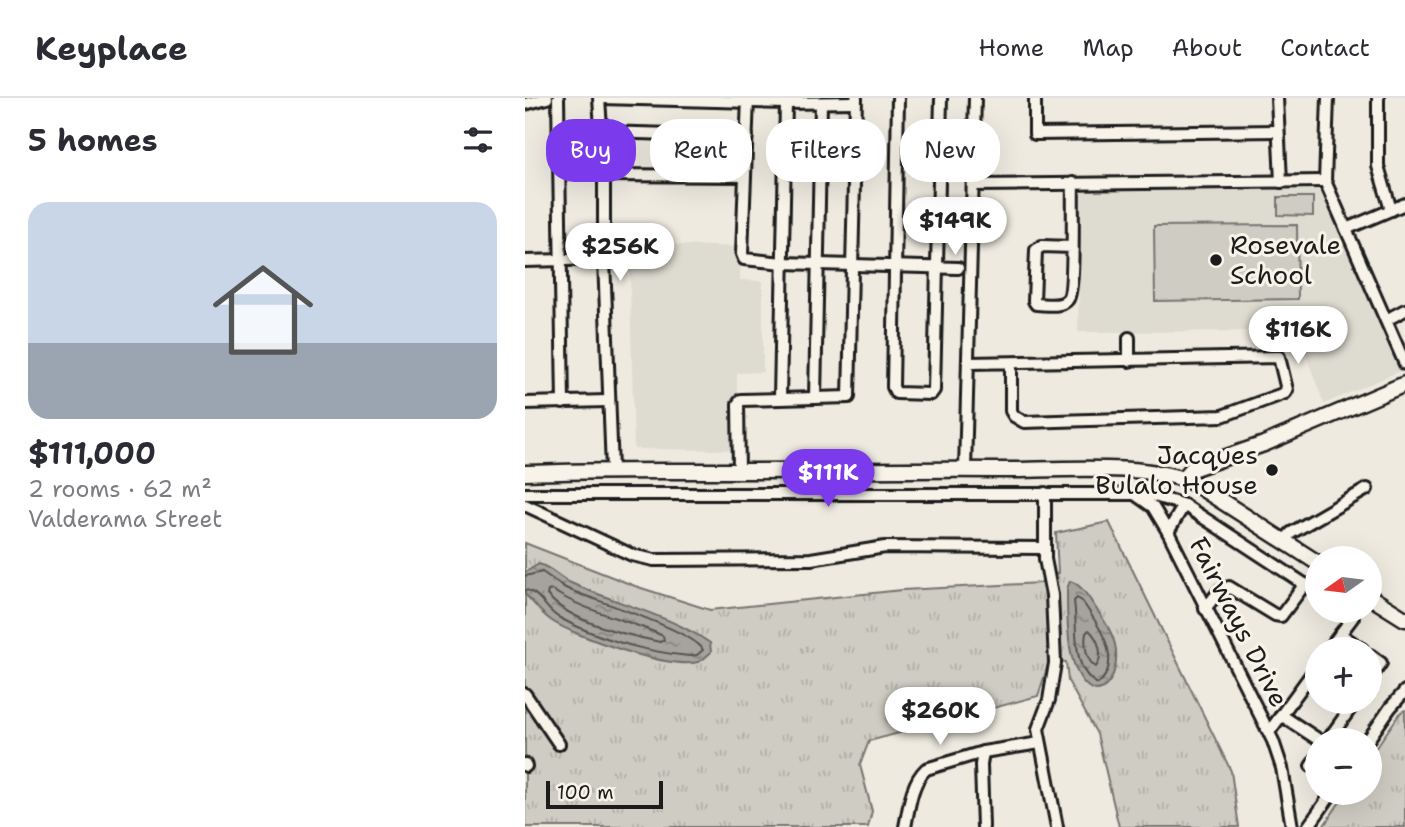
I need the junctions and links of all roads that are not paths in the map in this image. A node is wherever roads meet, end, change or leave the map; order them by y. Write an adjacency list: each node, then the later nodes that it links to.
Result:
1 (547, 98): 15 (street)
2 (558, 98): 29 (street)
3 (600, 98): 11 (street); 16 (street)
4 (898, 98): 35 (street)
5 (941, 98): 36 (street)
6 (975, 98): 24 (street)
7 (1035, 98): 18 (street)
8 (1277, 98): 18 (street)
9 (1328, 98): 19 (street)
10 (1378, 98): 26 (street)
11 (748, 100): 13 (street); 17 (street)
12 (855, 100): 14 (street); 34 (street)
13 (786, 103): 14 (street); 32 (street)
14 (821, 103): 33 (street)
15 (525, 104)
16 (600, 119)
17 (747, 119)
18 (1278, 131): 22 (street)
19 (1325, 181): 22 (street); 27 (street)
20 (604, 182): 30 (street)
21 (745, 182): 32 (street)
22 (1281, 182): 23 (street)
23 (1073, 183): 24 (street); 28 (street)
24 (973, 185): 42 (street)
25 (1405, 204): 26 (street)
26 (1391, 210): 27 (street)
27 (1346, 229): 39 (street)
28 (1072, 247): 28 (street)
29 (559, 260): 30 (street); 31 (street); 49 (street)
30 (604, 260): 48 (street)
31 (525, 261)
32 (783, 263): 33 (street); 46 (street)
33 (818, 264): 34 (street); 47 (street)
34 (852, 264): 35 (street); 47 (street)
35 (894, 265): 36 (street); 36 (street)
36 (937, 267): 37 (street)
37 (958, 268)
38 (1405, 310): 39 (street)
39 (1386, 320): 44 (street)
40 (1129, 338): 41 (street)
41 (1129, 361): 43 (street); 43 (street)
42 (968, 363): 43 (street); 52 (street)
43 (1011, 363)
44 (1405, 364)
45 (1405, 384): 55 (main road)
46 (780, 398): 47 (street); 53 (street)
47 (815, 398)
48 (608, 401): 49 (street); 51 (street)
49 (563, 403): 50 (street)
50 (525, 404)
51 (612, 470): 53 (main road); 54 (main road)
52 (965, 470): 53 (main road); 55 (main road)
53 (739, 471)
54 (525, 473)
55 (1184, 478): 63 (main road)
56 (1367, 489): 63 (street)
57 (1131, 492): 58 (street); 61 (street); 62 (street, Fairways Drive)
58 (1045, 493): 59 (street); 64 (street)
59 (525, 494)
60 (525, 505): 64 (street)
61 (1184, 505): 62 (street); 66 (street)
62 (1168, 532): 68 (street, Fairways Drive)
63 (1284, 541): 65 (main road)
64 (1044, 548): 81 (street)
65 (1305, 555)
66 (1305, 584): 68 (street)
67 (1383, 605): 69 (main road)
68 (1205, 609): 80 (street, Fairways Drive)
69 (1405, 619)
70 (1345, 623): 71 (street)
71 (1340, 634): 72 (street); 73 (street)
72 (1338, 637)
73 (1344, 637)
74 (1305, 683): 77 (street)
75 (1404, 693): 78 (street)
76 (525, 694): 82 (street)
77 (1281, 715): 79 (street); 80 (street)
78 (1376, 728)
79 (1305, 731)
80 (1269, 732): 88 (street, Fairways Drive)
81 (1040, 743): 83 (street); 87 (street)
82 (559, 744)
83 (983, 752): 85 (street); 86 (street)
84 (1324, 805): 89 (street)
85 (905, 827)
86 (983, 827)
87 (1057, 827)
88 (1293, 827)
89 (1308, 827)

